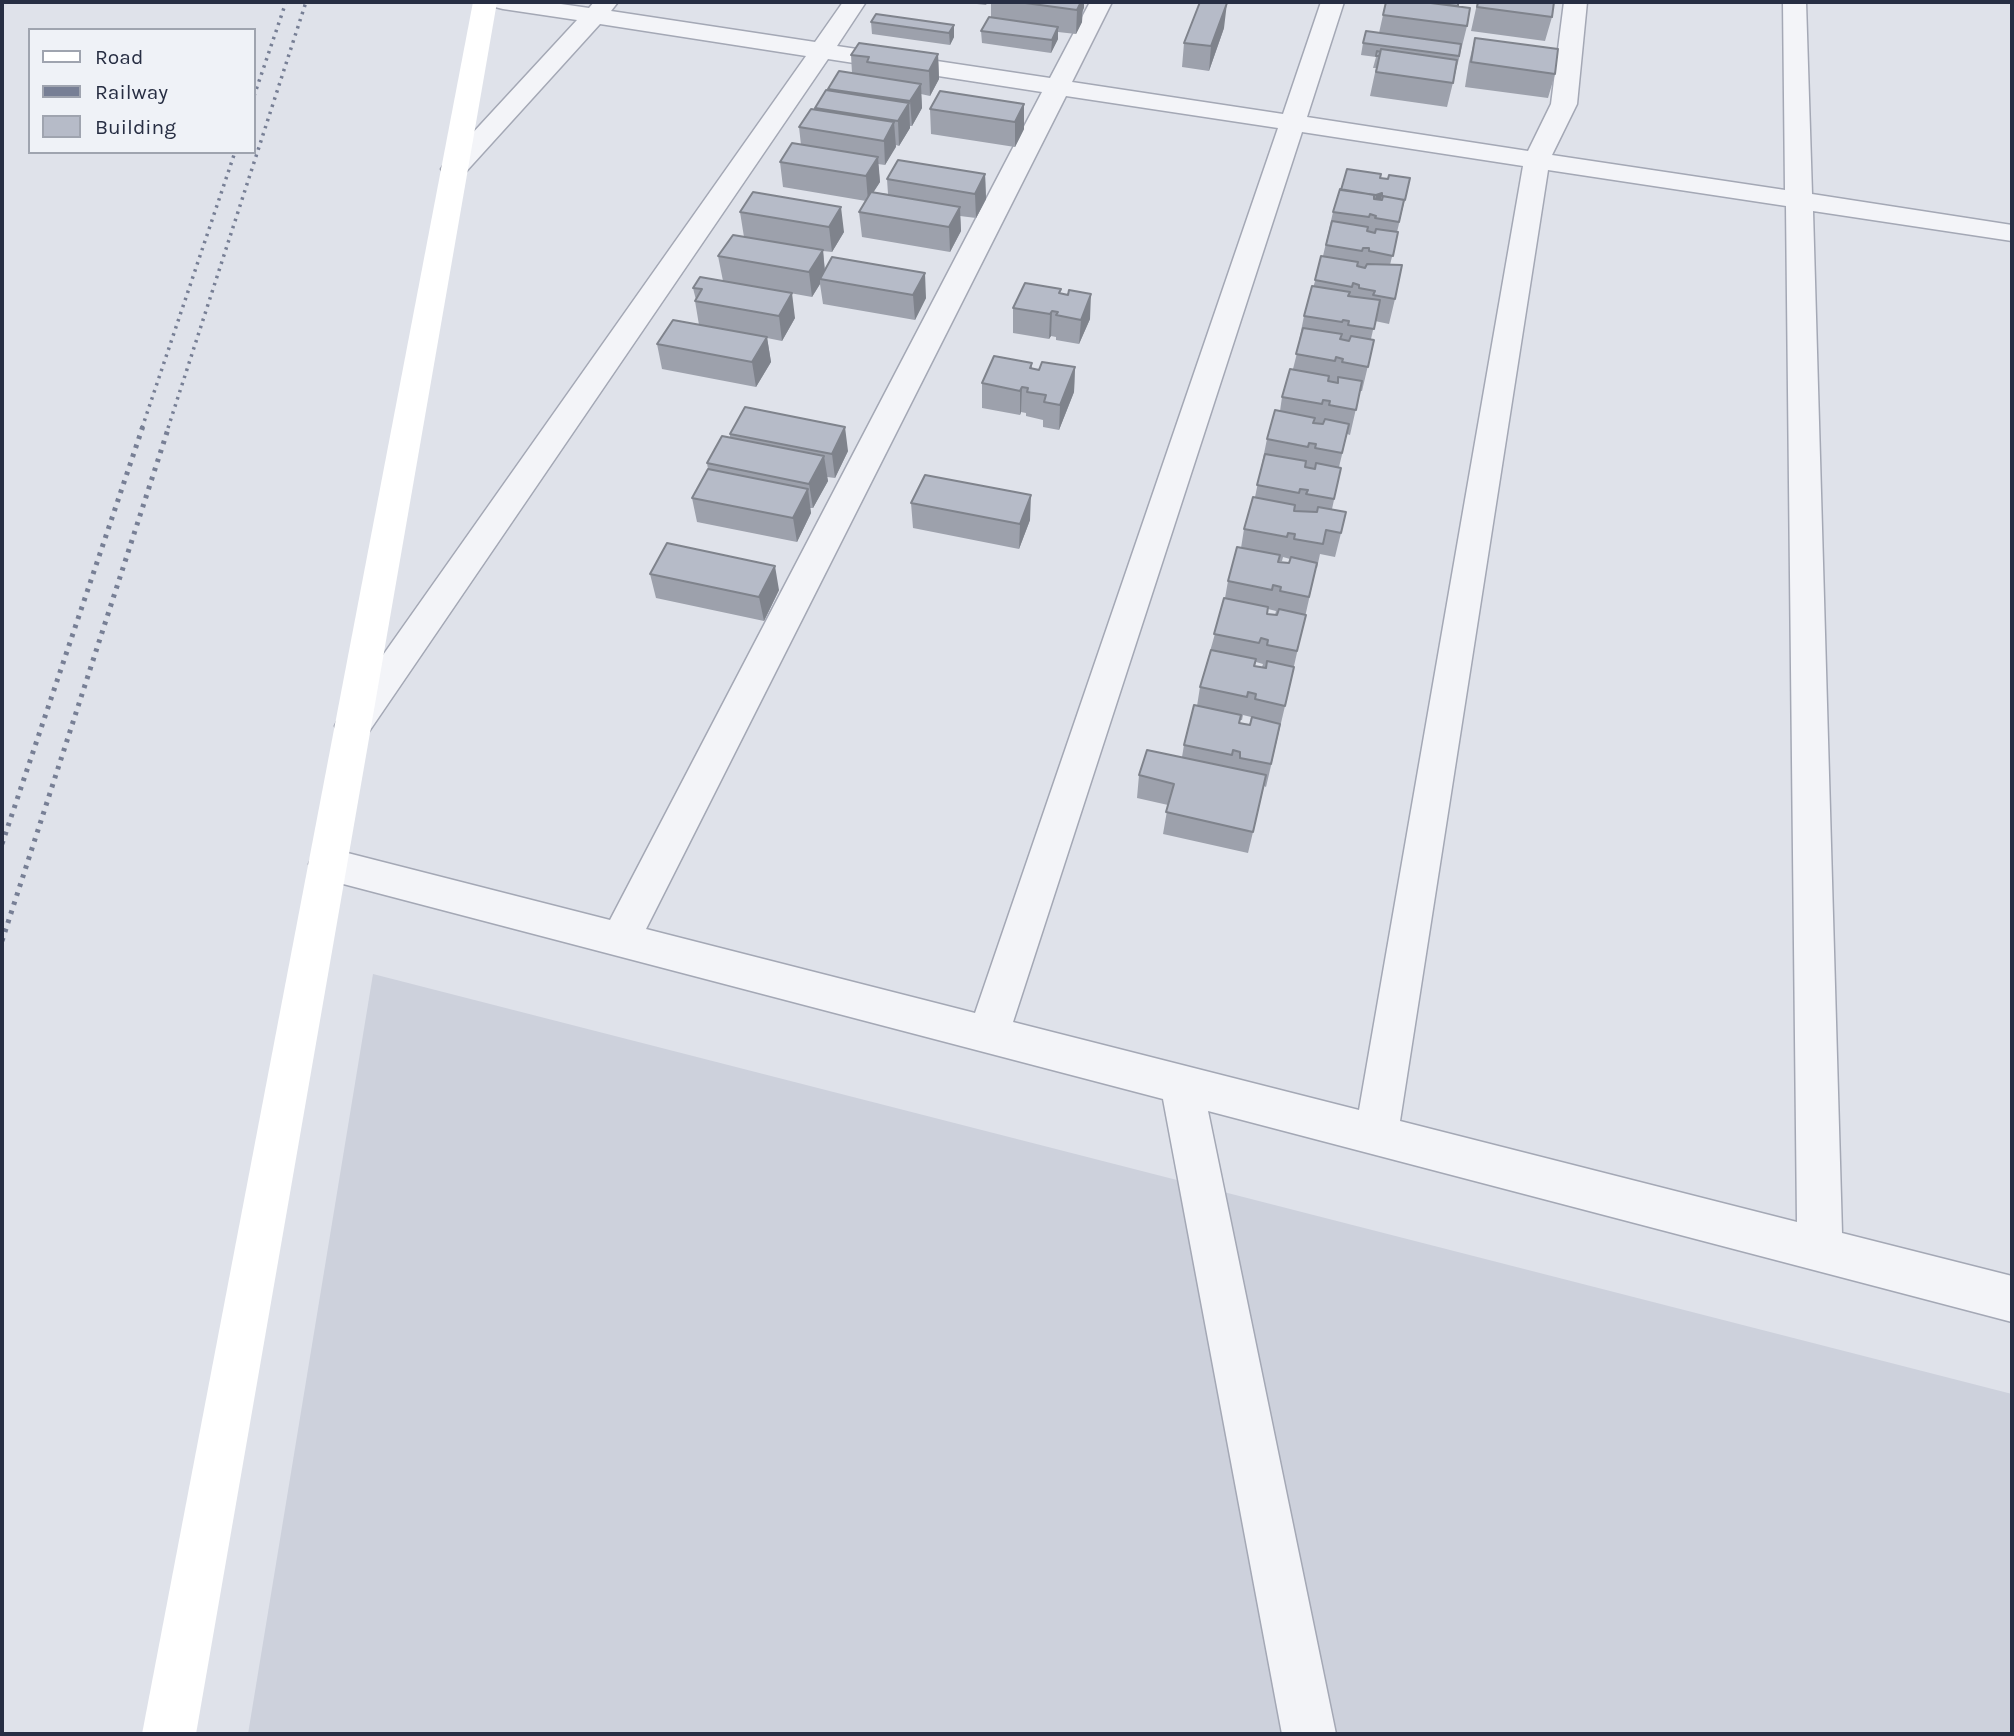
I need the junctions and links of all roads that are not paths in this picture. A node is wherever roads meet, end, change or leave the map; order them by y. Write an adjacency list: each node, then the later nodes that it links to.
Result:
1 (485, 2): 13 (main road)
2 (503, 2): 8 (street)
3 (855, 2): 9 (street)
4 (1101, 2): 10 (street)
5 (1333, 2): 11 (street)
6 (1576, 2): 12 (street)
7 (1795, 2): 14 (street)
8 (601, 9): 9 (street); 13 (street)
9 (822, 51): 10 (street); 16 (street)
10 (1058, 87): 11 (street); 18 (street)
11 (1293, 123): 12 (street); 19 (street)
12 (1536, 160): 14 (street); 21 (street)
13 (454, 169): 16 (main road)
14 (1799, 200): 15 (street); 22 (street)
15 (2012, 233)
16 (353, 726): 17 (main road)
17 (328, 864): 18 (street); 24 (main road)
18 (620, 940): 19 (street)
19 (988, 1035): 20 (street)
20 (1182, 1085): 21 (street); 25 (street)
21 (1376, 1135): 22 (street)
22 (1820, 1250): 23 (street)
23 (2012, 1300)
24 (170, 1734)
25 (1309, 1734)

